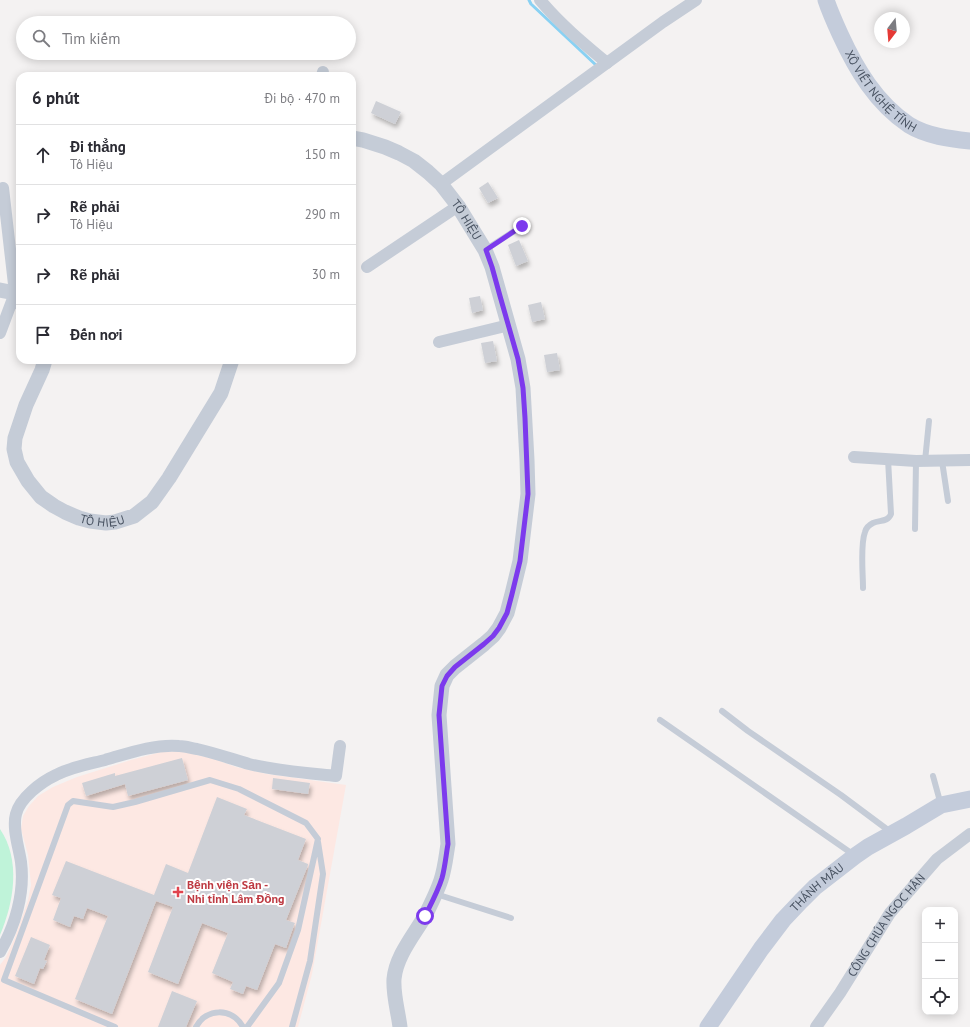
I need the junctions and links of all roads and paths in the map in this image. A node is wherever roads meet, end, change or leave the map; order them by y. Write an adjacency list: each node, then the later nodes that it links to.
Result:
1 (540, 0): 4 (street)
2 (696, 0): 4 (street)
3 (826, 0): 6 (main road, XÔ VIẾT NGHỆ TĨNH)
4 (607, 63): 7 (street)
5 (356, 139): 7 (street, TÔ HIỆU)
6 (970, 141)
7 (441, 184): 9 (street, TÔ HIỆU)
8 (3, 188): 13 (street)
9 (458, 206): 11 (street, TÔ HIỆU); 12 (street)
10 (522, 226): 11 (lane)
11 (486, 250): 17 (street, TÔ HIỆU)
12 (367, 267)
13 (16, 283)
14 (0, 290): 15 (street)
15 (16, 297)
16 (16, 302): 18 (street)
17 (509, 325): 19 (street); 41 (street, TÔ HIỆU)
18 (0, 333)
19 (439, 342)
20 (44, 364): 21 (street, TÔ HIỆU)
21 (231, 364)
22 (930, 422): 26 (lane)
23 (854, 457): 24 (street)
24 (888, 459): 26 (street); 30 (lane)
25 (970, 460): 27 (street)
26 (921, 461): 27 (street); 29 (lane)
27 (942, 461): 28 (lane)
28 (948, 501)
29 (915, 528)
30 (862, 588)
31 (722, 711): 37 (lane)
32 (660, 720): 40 (lane)
33 (340, 746): 43 (street)
34 (933, 776): 36 (lane)
35 (970, 799): 36 (main road, THÁNH MẪU)
36 (941, 805): 37 (main road, THÁNH MẪU)
37 (893, 834): 40 (main road, THÁNH MẪU)
38 (970, 834): 51 (street, CÔNG CHÚA NGỌC HÂN)
39 (318, 839): 44 (lane); 47 (lane); 48 (lane)
40 (855, 856): 50 (main road, THÁNH MẪU)
41 (436, 894): 42 (lane); 49 (street, TÔ HIỆU)
42 (511, 918)
43 (0, 952)
44 (115, 1027)
45 (196, 1027): 46 (lane)
46 (243, 1027)
47 (247, 1027)
48 (292, 1027)
49 (400, 1027)
50 (708, 1027)
51 (816, 1027)

